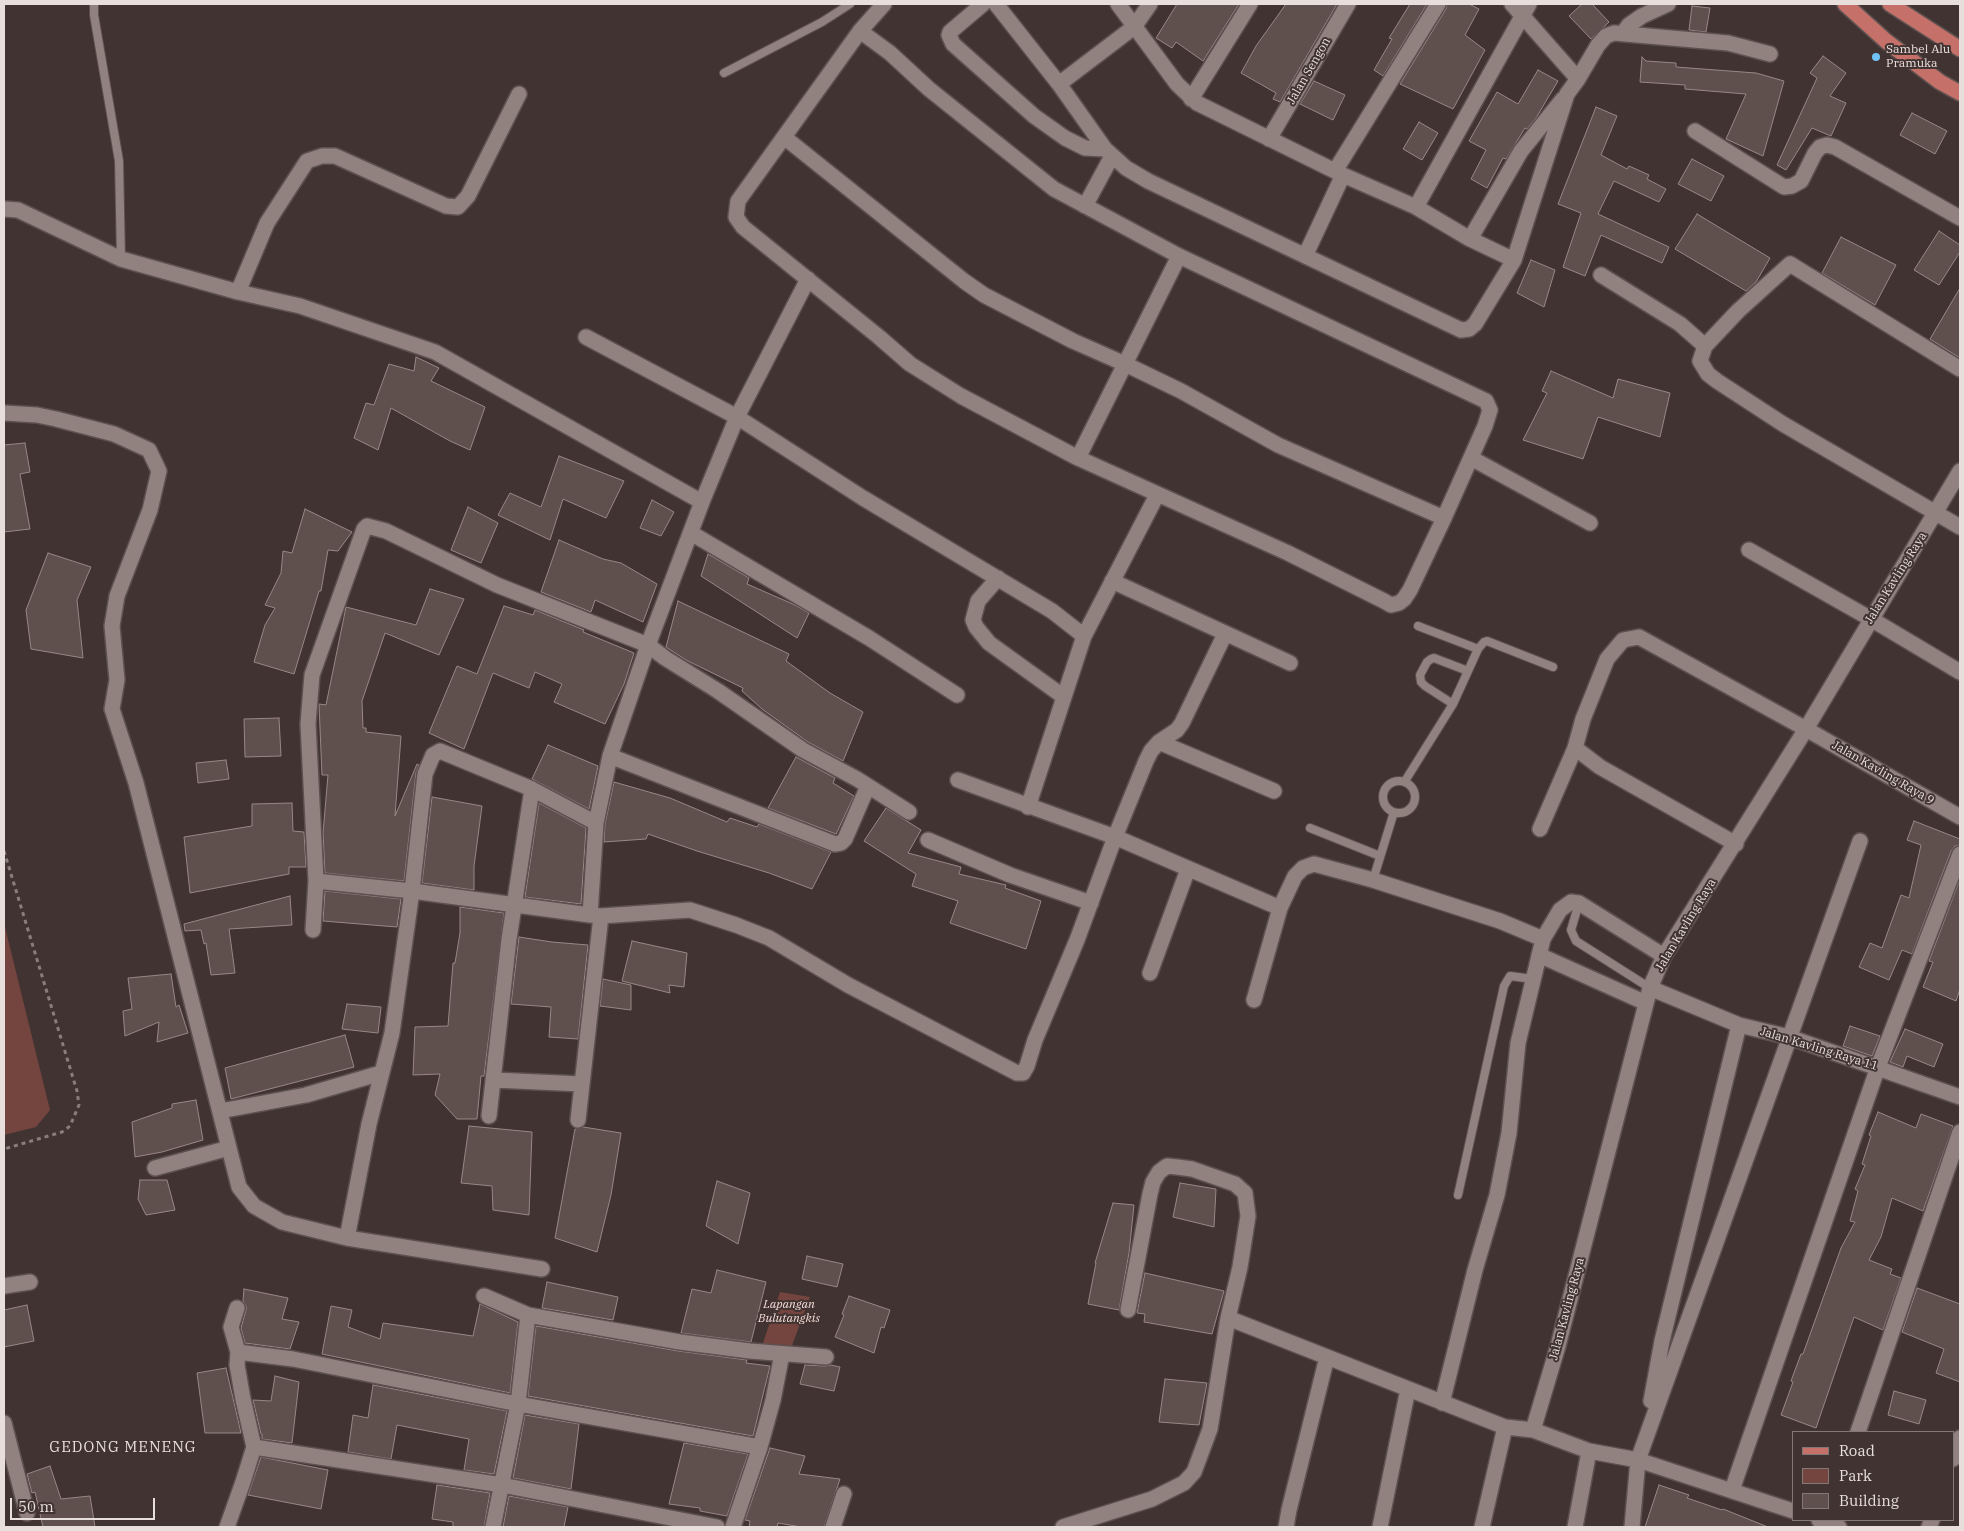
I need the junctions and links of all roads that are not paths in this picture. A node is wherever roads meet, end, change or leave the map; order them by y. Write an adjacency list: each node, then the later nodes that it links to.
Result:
1 (94, 4): 40 (lane)
2 (850, 4): 21 (lane)
3 (884, 4): 17 (street)
4 (983, 4): 31 (street)
5 (996, 4): 23 (street)
6 (1118, 4): 16 (street)
7 (1150, 4): 16 (street)
8 (1250, 4): 27 (street)
9 (1348, 4): 30 (street, Jalan Sengon)
10 (1438, 4): 32 (street)
11 (1512, 4): 15 (street)
12 (1668, 4): 18 (street)
13 (1846, 4): 26 (main road)
14 (1890, 4): 19 (main road)
15 (1526, 10): 22 (street); 34 (street)
16 (1134, 27): 23 (street); 27 (street)
17 (860, 30): 29 (street); 33 (street)
18 (1622, 33): 20 (street); 22 (street)
19 (1960, 49)
20 (1770, 54)
21 (724, 73)
22 (1578, 79): 25 (street)
23 (1059, 84): 31 (street)
24 (519, 94): 44 (street)
25 (1567, 94): 37 (street); 41 (street)
26 (1960, 94)
27 (1191, 99): 30 (street)
28 (1695, 131): 36 (street)
29 (784, 137): 43 (street); 47 (street)
30 (1269, 139): 32 (street)
31 (1109, 152): 33 (street); 39 (street)
32 (1339, 173): 34 (street); 39 (street)
33 (1085, 206): 38 (street)
34 (1416, 207): 37 (street)
35 (4, 209): 40 (street)
36 (1960, 218)
37 (1470, 239): 41 (street)
38 (1179, 256): 47 (street); 52 (street)
39 (1305, 256): 41 (street)
40 (121, 259): 44 (street)
41 (1514, 260)
42 (1601, 275): 46 (street)
43 (808, 279): 50 (street); 51 (street)
44 (238, 292): 55 (street)
45 (586, 336): 50 (street)
46 (1705, 346): 48 (street); 56 (street)
47 (1125, 364): 51 (street); 57 (street)
48 (1960, 369)
49 (4, 413): 124 (street)
50 (737, 417): 55 (street); 62 (street)
51 (1078, 458): 54 (street)
52 (1471, 458): 57 (street); 58 (street)
53 (1960, 471): 56 (street, Jalan Kavling Raya)
54 (1157, 495): 57 (street); 63 (street)
55 (702, 502): 60 (street)
56 (1936, 513): 59 (street); 64 (street, Jalan Kavling Raya)
57 (1444, 518)
58 (1590, 522)
59 (1960, 527)
60 (691, 533): 68 (street); 74 (street)
61 (1749, 550): 64 (street)
62 (998, 578): 67 (street); 75 (street)
63 (1112, 581): 66 (street); 67 (street)
64 (1871, 619): 73 (street); 77 (street, Jalan Kavling Raya)
65 (1418, 626): 69 (lane)
66 (1225, 634): 70 (street); 78 (street)
67 (1084, 636): 75 (street)
68 (648, 645): 80 (street); 83 (street); 101 (street)
69 (1478, 649): 71 (lane); 72 (lane)
70 (1290, 663)
71 (1553, 668)
72 (1468, 671): 76 (lane); 76 (lane)
73 (1960, 672)
74 (957, 695)
75 (1064, 697): 86 (street)
76 (1453, 704): 82 (lane)
77 (1806, 729): 79 (street, Jalan Kavling Raya 9); 89 (street, Jalan Kavling Raya 9); 96 (street, Jalan Kavling Raya)
78 (1158, 742): 85 (street); 93 (street)
79 (1575, 748): 92 (street, Jalan Kavling Raya 9); 96 (street)
80 (610, 756): 83 (street); 90 (street)
81 (958, 780): 86 (street)
82 (1405, 781): 88 (lane); 88 (lane)
83 (868, 786): 87 (street)
84 (532, 789): 90 (street); 102 (street); 105 (street)
85 (1274, 792)
86 (1028, 807): 93 (street)
87 (908, 812)
88 (1394, 812): 98 (lane)
89 (1960, 817)
90 (596, 823): 107 (street)
91 (1310, 828): 98 (lane)
92 (1540, 829)
93 (1115, 837): 99 (street); 103 (street)
94 (928, 840): 103 (street)
95 (1860, 840): 118 (street)
96 (1736, 844): 111 (street, Jalan Kavling Raya)
97 (1960, 854): 119 (street)
98 (1380, 856): 100 (lane)
99 (1188, 869): 106 (street); 112 (street)
100 (1373, 880): 106 (street); 109 (street)
101 (316, 881): 102 (street); 108 (street)
102 (412, 891): 105 (street); 120 (street)
103 (1091, 903): 107 (street)
104 (1579, 903): 109 (street); 111 (street); 114 (lane)
105 (514, 906): 107 (street); 121 (street)
106 (1280, 908): 115 (street)
107 (595, 916): 122 (street)
108 (312, 930)
109 (1543, 938): 110 (street)
110 (1539, 955): 113 (street); 116 (street)
111 (1664, 956): 114 (street, Jalan Kavling Raya)
112 (1150, 973)
113 (1533, 979): 130 (lane); 147 (street)
114 (1650, 988): 116 (street, Jalan Kavling Raya); 117 (street, Jalan Kavling Raya 11)
115 (1254, 1000)
116 (1646, 1003): 152 (street, Jalan Kavling Raya)
117 (1739, 1025): 118 (street, Jalan Kavling Raya 11); 140 (street)
118 (1789, 1038): 119 (street, Jalan Kavling Raya 11); 141 (street)
119 (1878, 1067): 123 (street, Jalan Kavling Raya 11); 161 (street)
120 (381, 1073): 124 (street); 131 (street)
121 (494, 1080): 122 (street); 125 (street)
122 (582, 1084): 126 (street)
123 (1960, 1097)
124 (220, 1111): 128 (street)
125 (489, 1116)
126 (578, 1120)
127 (1960, 1132): 153 (street)
128 (229, 1148): 129 (street); 131 (street)
129 (155, 1168)
130 (1458, 1195)
131 (347, 1238): 132 (street)
132 (542, 1268)
133 (30, 1282): 134 (street)
134 (4, 1286)
135 (484, 1296): 138 (street)
136 (237, 1308): 142 (street)
137 (1128, 1310): 139 (street)
138 (528, 1315): 143 (street); 148 (street)
139 (1228, 1318): 145 (street); 170 (street)
140 (1662, 1341): 141 (street); 149 (street)
141 (1678, 1346): 149 (street)
142 (238, 1352): 148 (street); 155 (street)
143 (782, 1354): 144 (street); 156 (street)
144 (826, 1357)
145 (1327, 1357): 146 (street); 171 (street)
146 (1408, 1389): 147 (street); 172 (street)
147 (1442, 1403): 151 (street)
148 (518, 1404): 156 (street); 160 (street)
149 (1651, 1422): 159 (street)
150 (4, 1423): 164 (street)
151 (1505, 1427): 152 (street); 173 (street)
152 (1532, 1430): 157 (street)
153 (1858, 1431)
154 (1960, 1438): 158 (street)
155 (254, 1446): 160 (street); 165 (street)
156 (760, 1447): 168 (street)
157 (1589, 1451): 159 (street); 174 (street)
158 (1954, 1456)
159 (1638, 1460): 161 (street); 175 (street)
160 (502, 1485): 166 (street); 167 (street)
161 (1732, 1490): 163 (street)
162 (844, 1494): 169 (street)
163 (1792, 1511)
164 (28, 1513)
165 (226, 1527)
166 (492, 1527)
167 (717, 1527)
168 (733, 1527)
169 (833, 1527)
170 (1063, 1527)
171 (1286, 1527)
172 (1380, 1527)
173 (1482, 1527)
174 (1575, 1527)
175 (1632, 1527)

